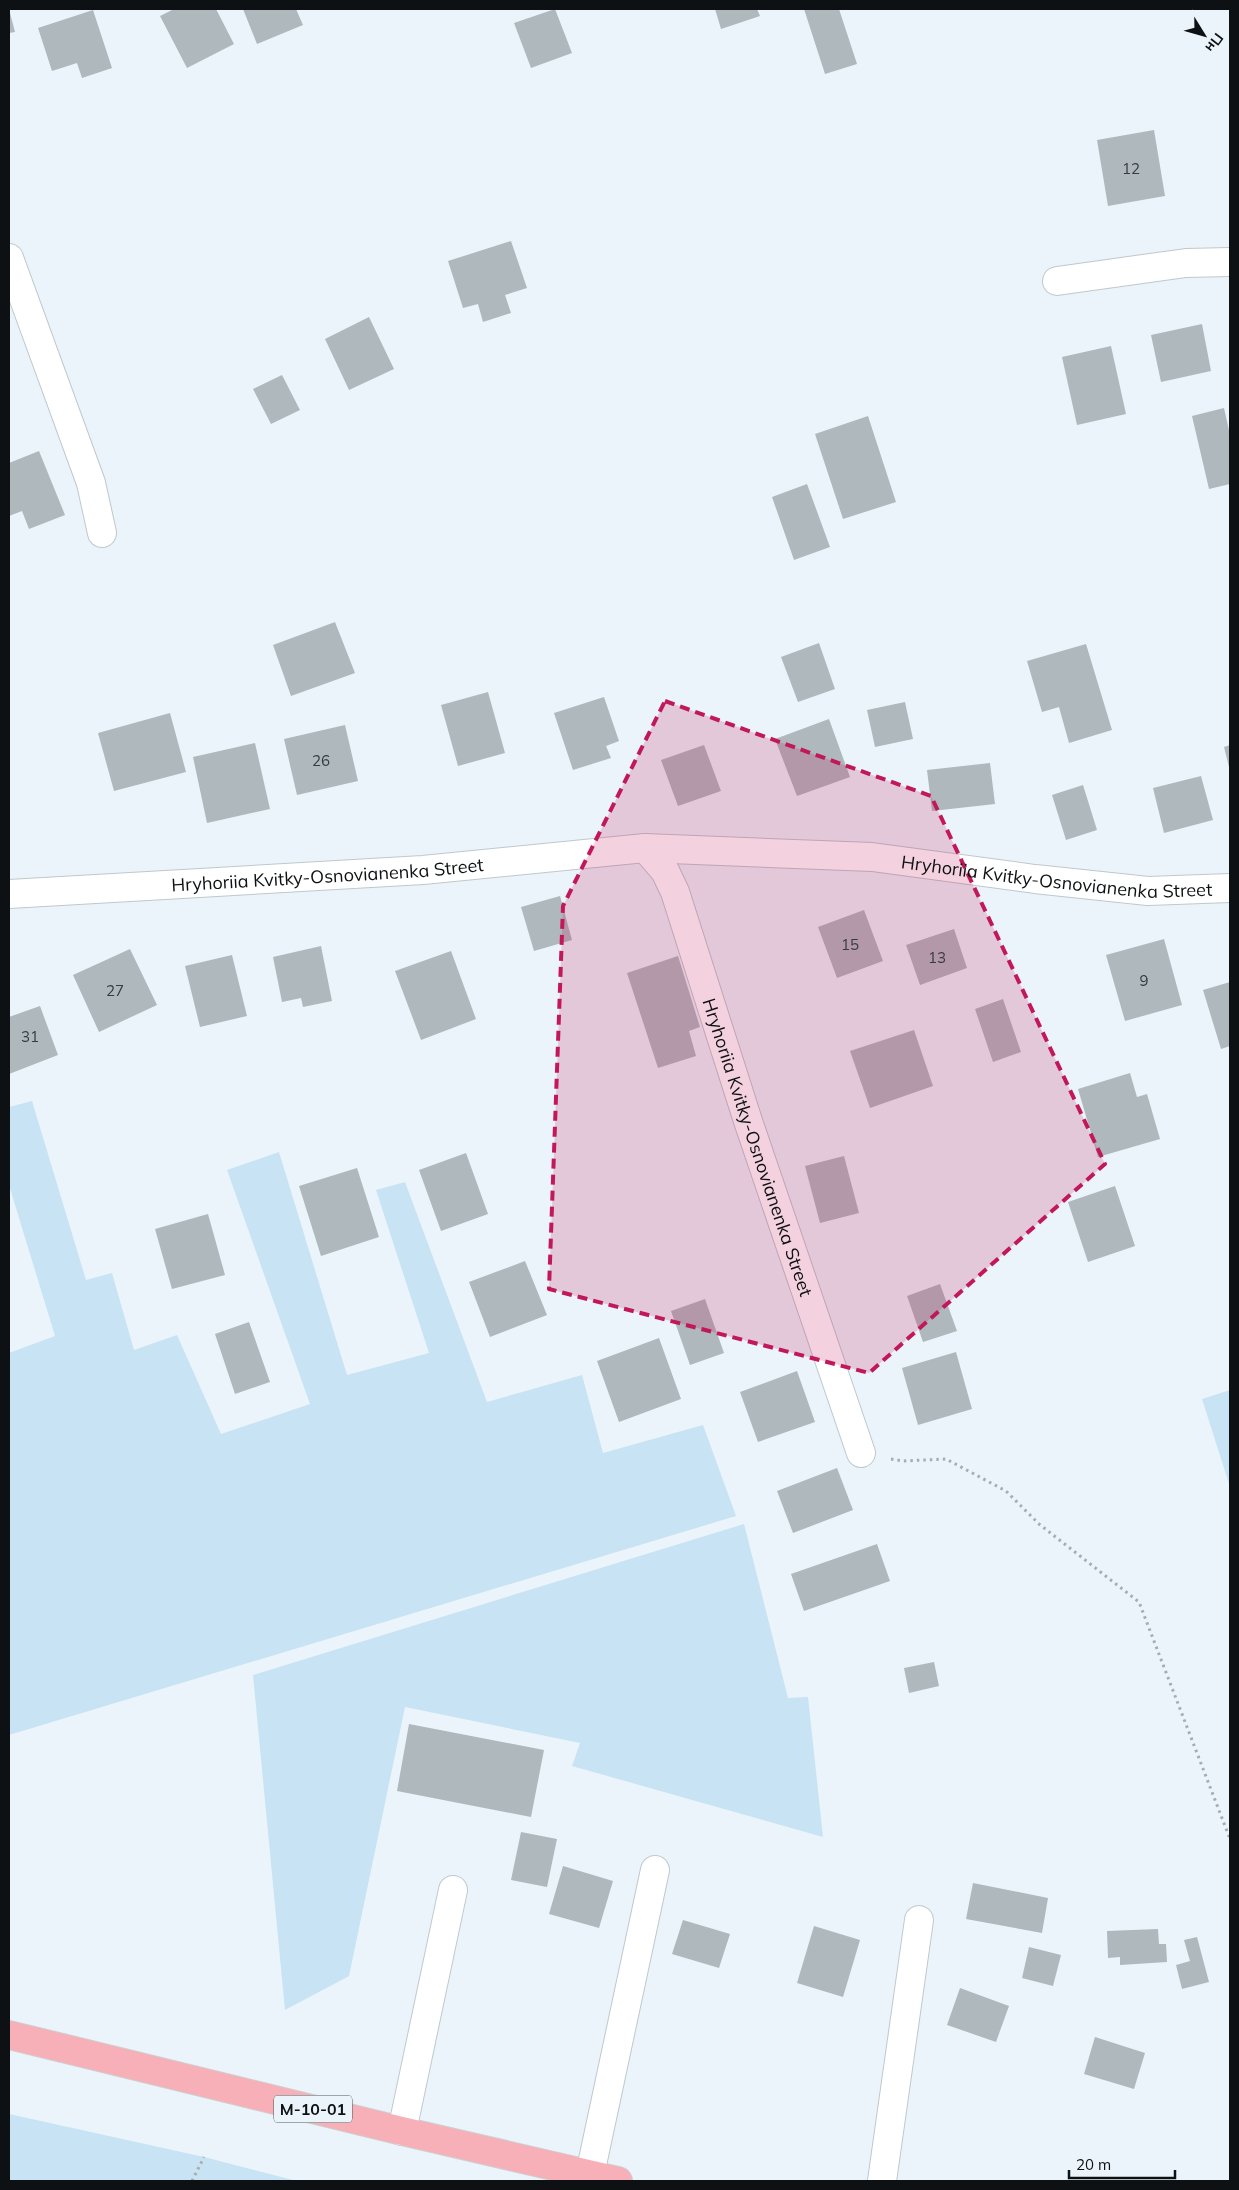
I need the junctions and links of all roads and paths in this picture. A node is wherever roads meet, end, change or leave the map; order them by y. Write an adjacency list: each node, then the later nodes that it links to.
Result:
1 (9, 258): 4 (street)
2 (1230, 262): 3 (street)
3 (1057, 282)
4 (102, 533)
5 (645, 848): 6 (street, Hryhoriia Kvitky-Osnovianenka Street); 7 (street, Hryhoriia Kvitky-Osnovianenka Street); 8 (street, Hryhoriia Kvitky-Osnovianenka Street)
6 (1230, 888)
7 (9, 894)
8 (861, 1453): 9 (path)
9 (1230, 1839)
10 (655, 1870): 16 (street)
11 (453, 1890): 14 (street)
12 (918, 1920): 19 (street)
13 (9, 2035): 14 (highway, М-10-01)
14 (402, 2131): 16 (highway, М-10-01)
15 (204, 2157): 17 (path)
16 (590, 2174): 18 (highway, М-10-01)
17 (192, 2181)
18 (618, 2181)
19 (882, 2181)

